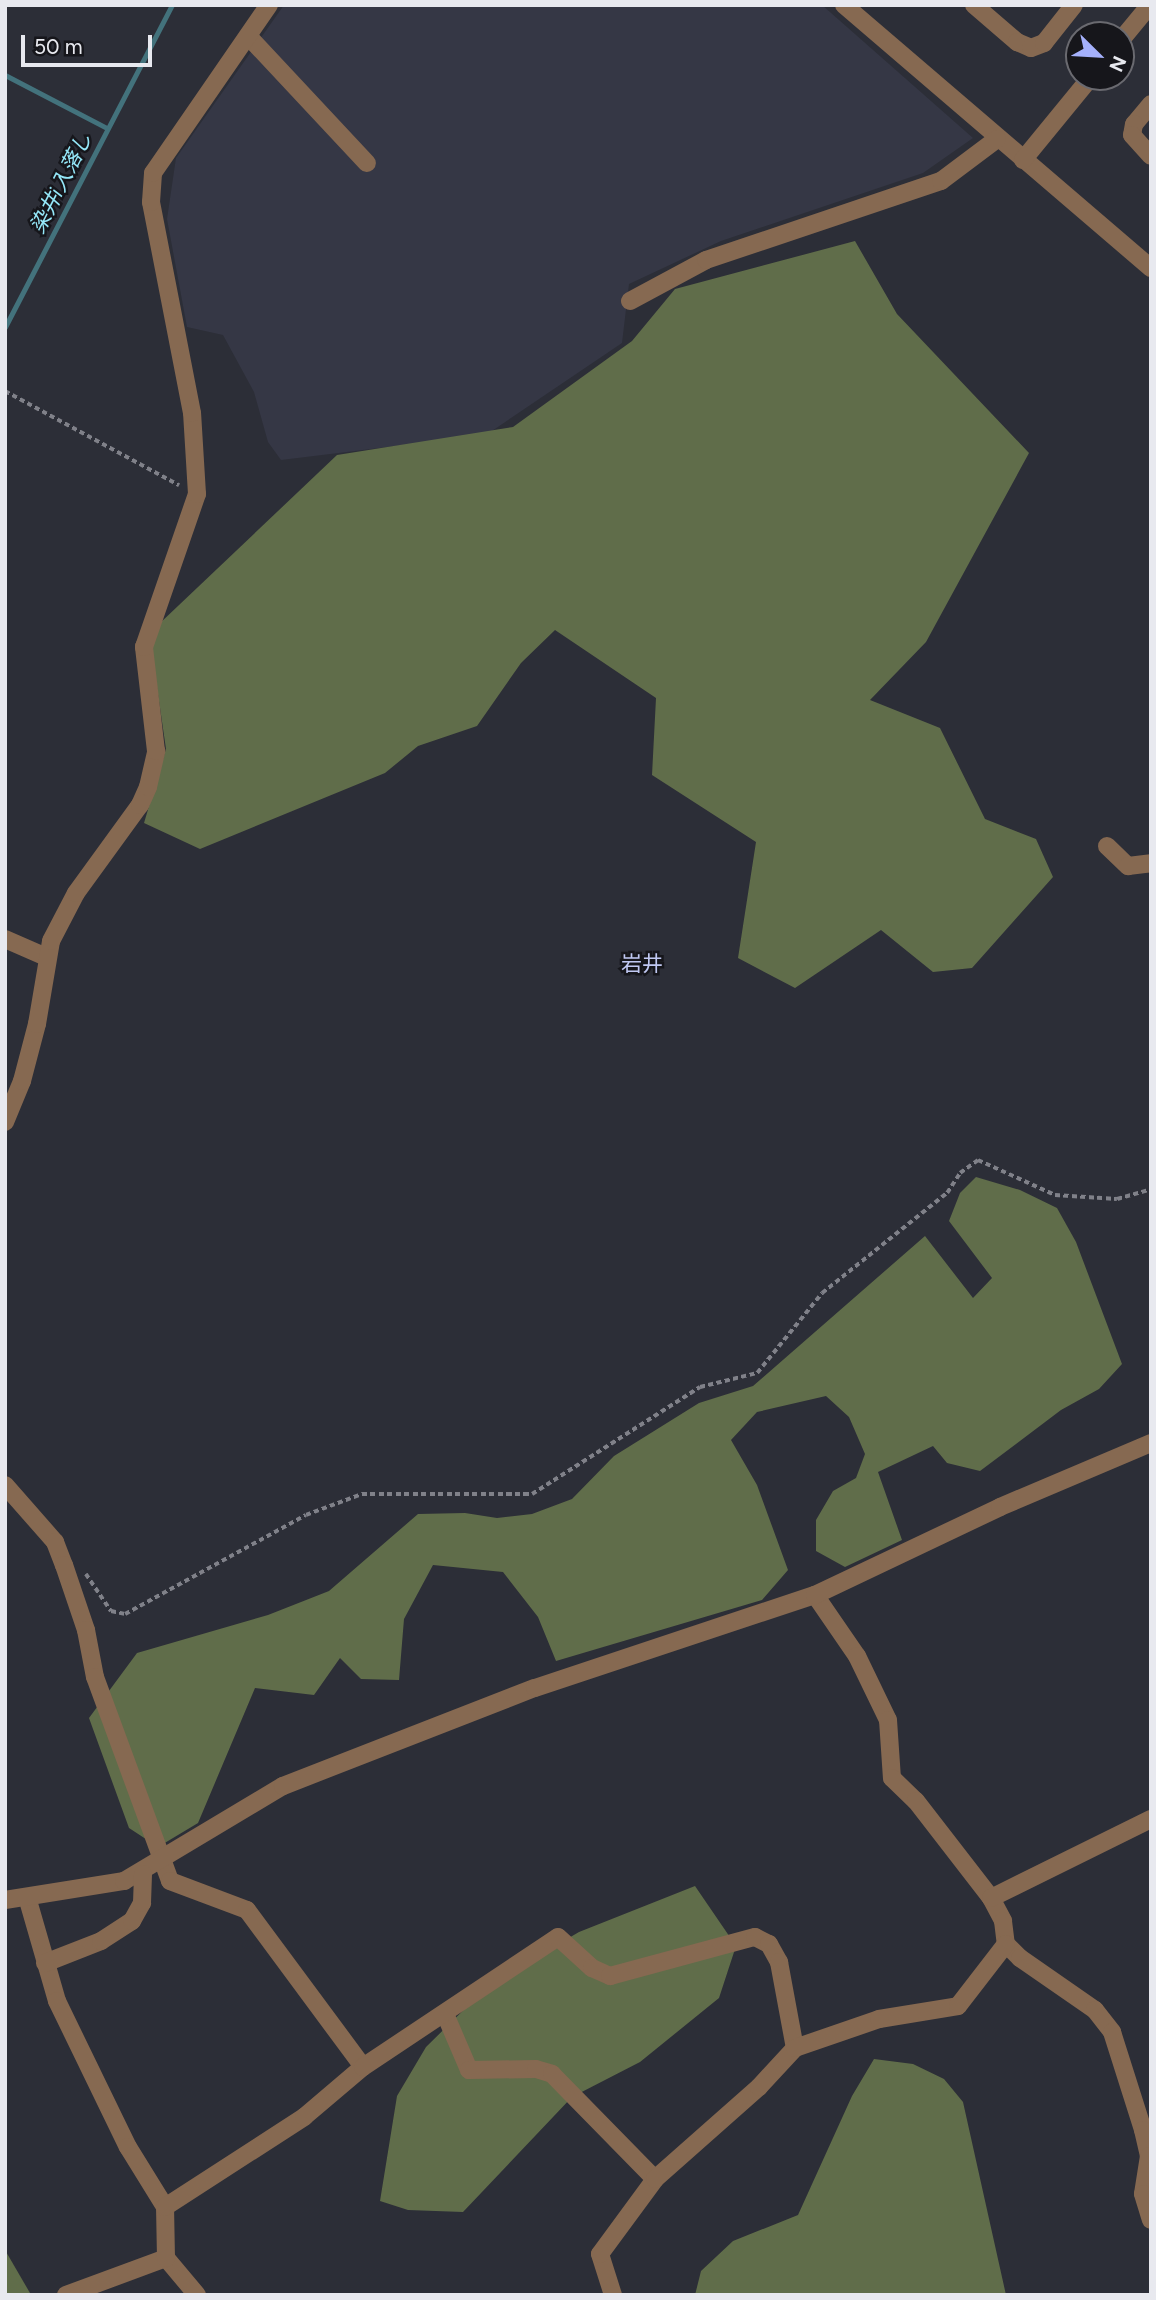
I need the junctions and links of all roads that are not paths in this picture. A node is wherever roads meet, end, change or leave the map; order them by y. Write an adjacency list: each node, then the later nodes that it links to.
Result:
1 (269, 5): 7 (street)
2 (844, 5): 10 (street)
3 (974, 5): 4 (street)
4 (1074, 5)
5 (1150, 5): 6 (street)
6 (1135, 23)
7 (248, 36): 13 (street); 19 (street)
8 (1080, 91): 12 (street)
9 (1151, 104): 11 (street)
10 (997, 139): 12 (street); 15 (street)
11 (1151, 156)
12 (1023, 160): 14 (street)
13 (367, 163)
14 (1151, 268)
15 (630, 301)
16 (1107, 846): 17 (street)
17 (1151, 863)
18 (5, 939): 19 (street)
19 (46, 957): 20 (street)
20 (5, 1122)
21 (1151, 1443): 23 (street)
22 (9, 1496): 25 (street)
23 (814, 1595): 25 (street); 28 (street)
24 (1151, 1819): 28 (street)
25 (161, 1862): 26 (street); 34 (street)
26 (143, 1874): 27 (street); 31 (street)
27 (27, 1897): 29 (street); 31 (street)
28 (991, 1898): 30 (street)
29 (5, 1900)
30 (1006, 1944): 33 (street); 35 (street)
31 (45, 1963): 37 (street)
32 (445, 2014): 33 (street); 34 (street); 36 (street)
33 (795, 2048): 36 (street)
34 (363, 2067): 37 (street)
35 (1147, 2128): 38 (street)
36 (655, 2179): 42 (street)
37 (165, 2207): 39 (street)
38 (1151, 2220)
39 (166, 2259): 40 (street); 41 (street)
40 (66, 2295)
41 (197, 2295)
42 (613, 2295)

